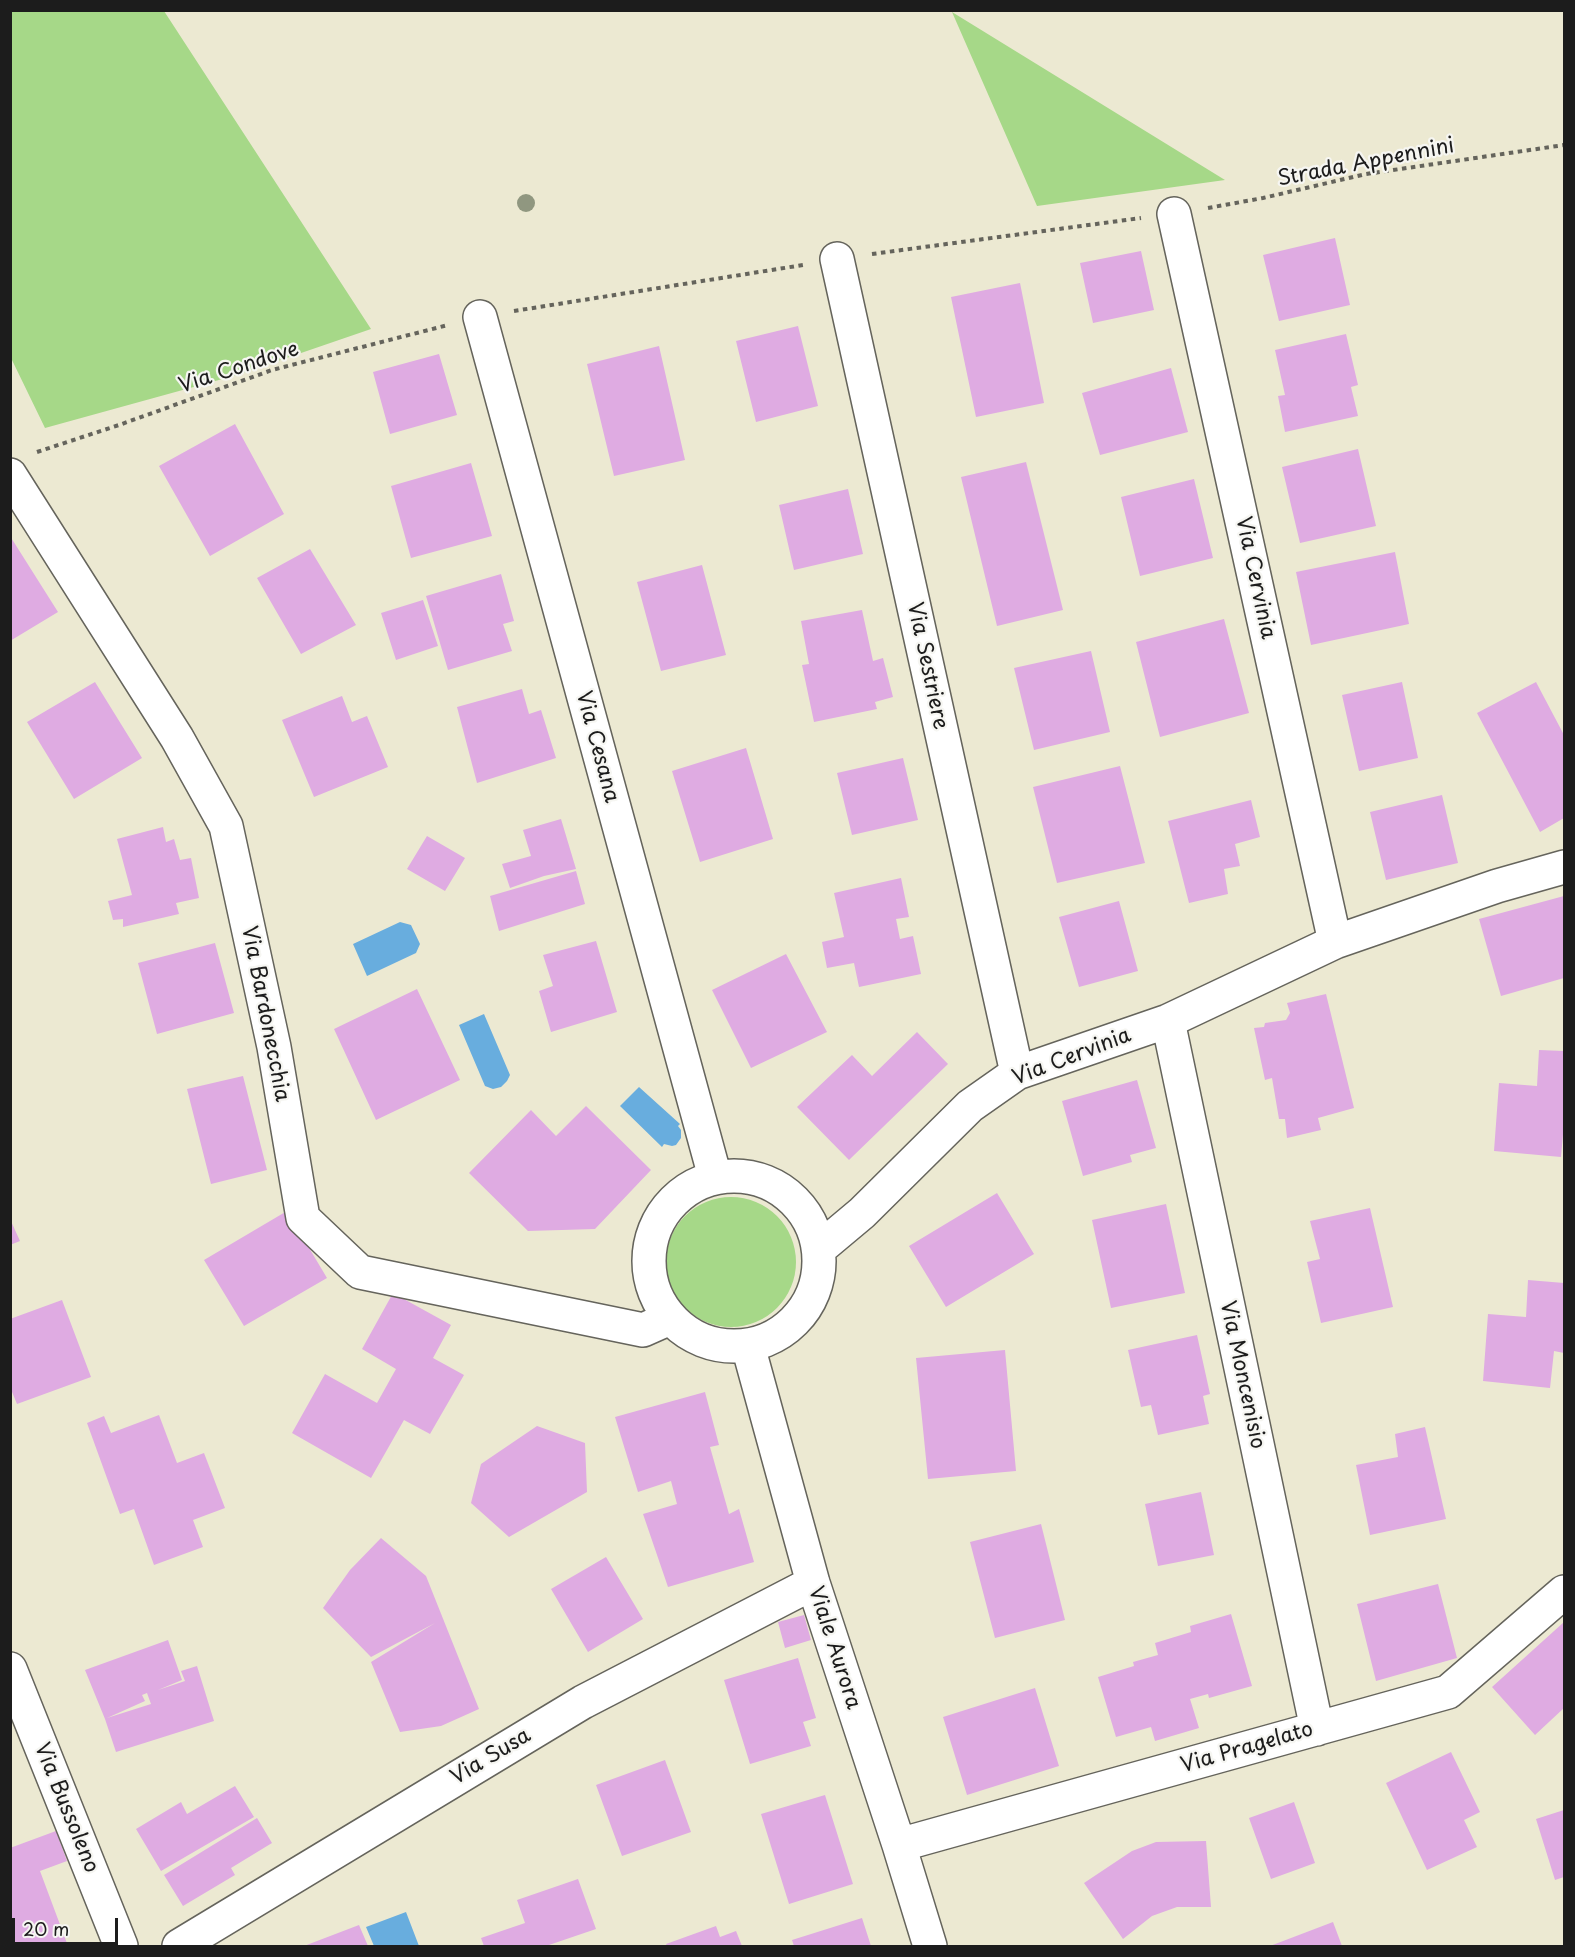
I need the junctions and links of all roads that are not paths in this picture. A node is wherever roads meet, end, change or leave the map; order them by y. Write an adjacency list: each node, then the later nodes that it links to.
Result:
1 (1174, 214): 6 (street, Via Cervinia)
2 (837, 259): 8 (street, Via Sestriere)
3 (480, 317): 9 (street, Via Cesana)
4 (21, 464): 11 (street, Via Bardonecchia)
5 (1564, 867): 6 (street, Via Cervinia)
6 (1335, 942): 7 (street, Via Cervinia)
7 (1168, 1021): 8 (street, Via Cervinia); 16 (street, Via Moncenisio)
8 (1017, 1073): 10 (street, Via Cervinia)
9 (715, 1177): 10 (street); 11 (street)
10 (819, 1250): 12 (street)
11 (670, 1318): 12 (street)
12 (748, 1346): 13 (street, Viale Aurora)
13 (813, 1583): 17 (street, Viale Aurora); 19 (street, Via Susa)
14 (1564, 1593): 16 (street, Via Pragelato)
15 (10, 1669): 18 (street, Via Bussoleno)
16 (1317, 1729): 17 (street, Via Pragelato)
17 (899, 1845): 20 (street, Viale Aurora)
18 (121, 1947)
19 (179, 1947)
20 (930, 1947)

